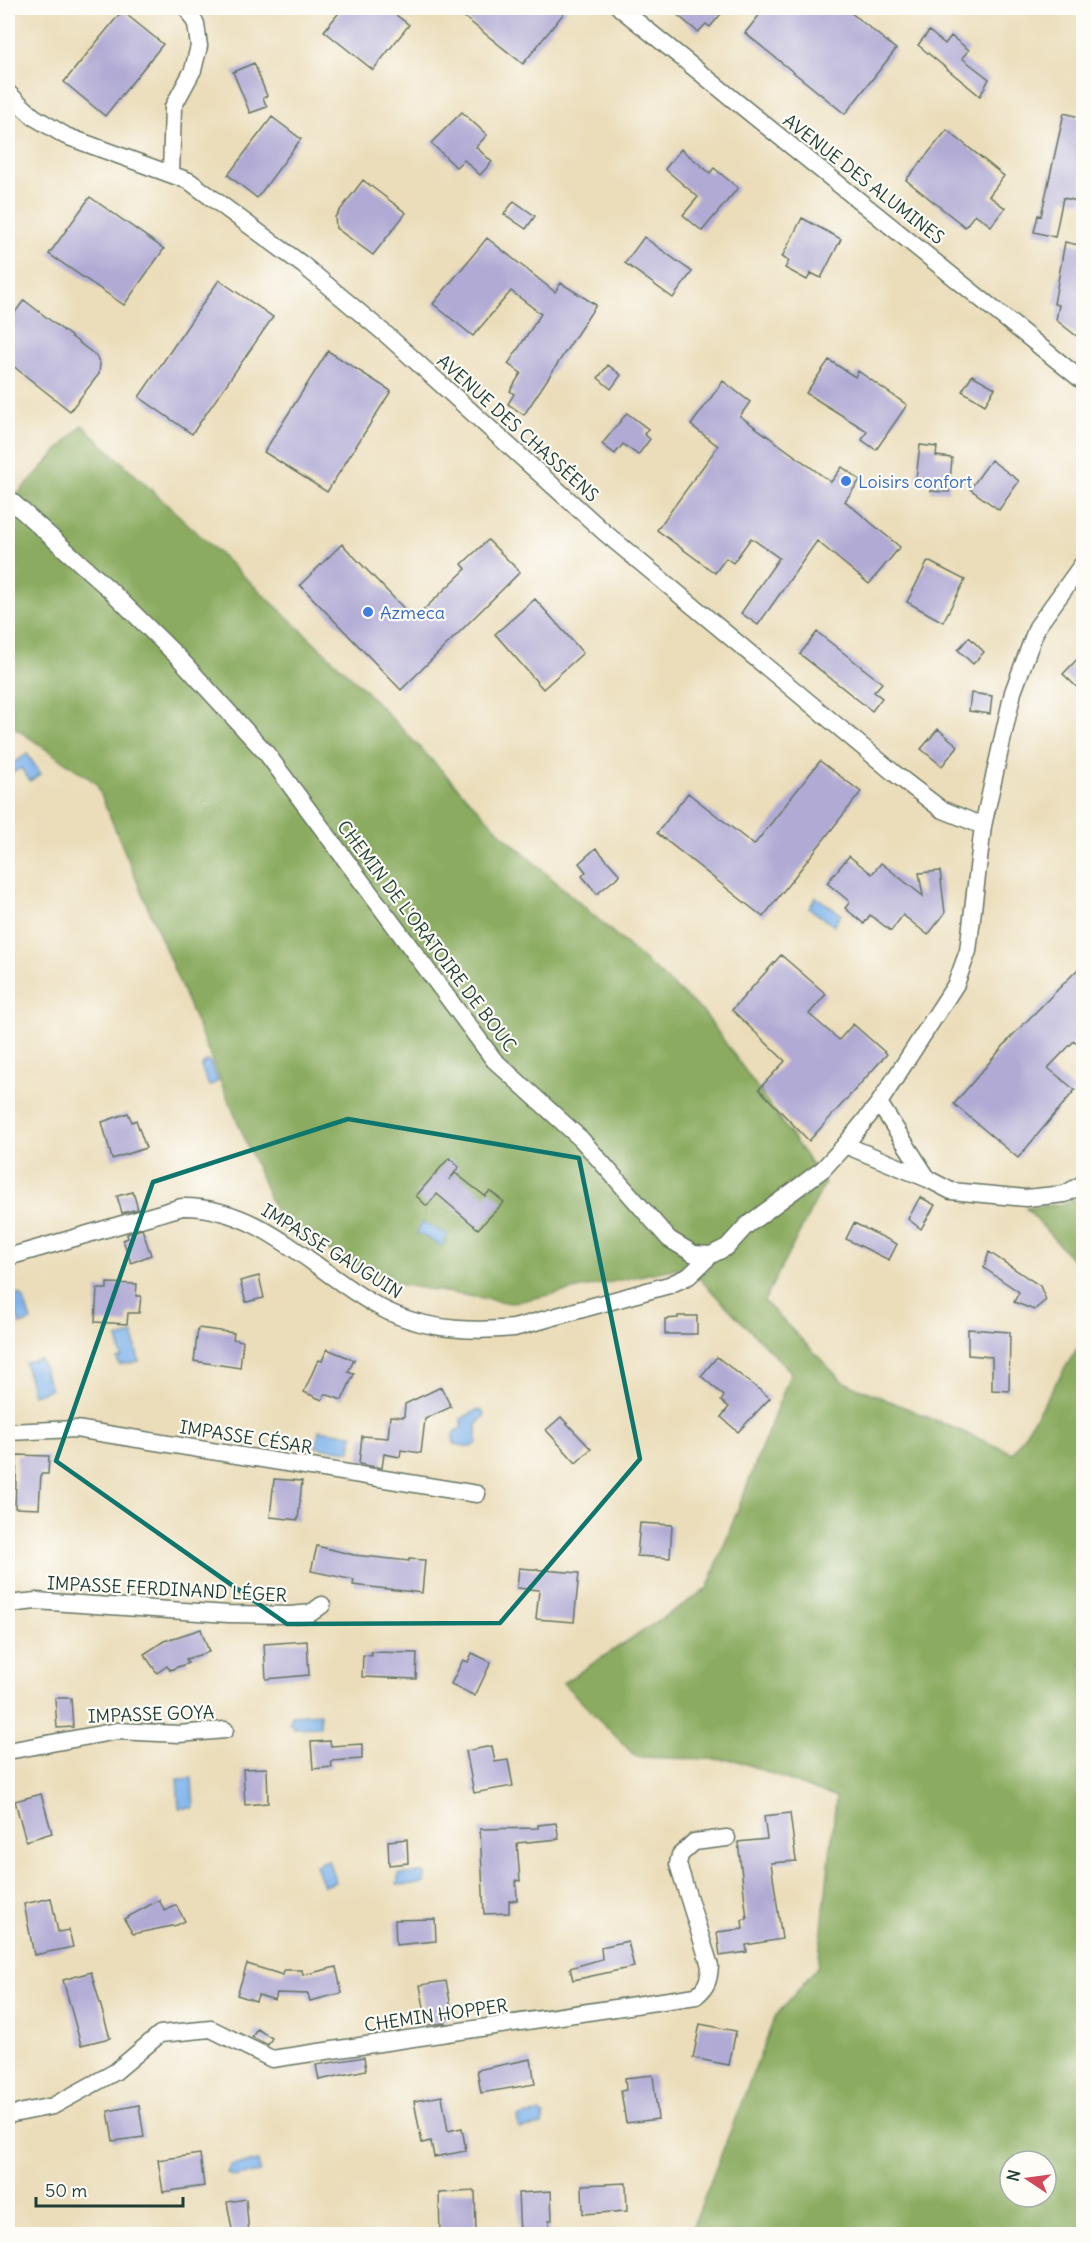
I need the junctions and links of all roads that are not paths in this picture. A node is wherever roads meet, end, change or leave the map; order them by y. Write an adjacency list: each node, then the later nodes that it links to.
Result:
1 (187, 8): 4 (street)
2 (620, 8): 5 (street, AVENUE DES ALUMINES)
3 (8, 93): 4 (street, AVENUE DES CHASSÉENS)
4 (171, 174): 8 (street, AVENUE DES CHASSÉENS)
5 (1083, 382)
6 (8, 498): 13 (street, CHEMIN DE L'ORATOIRE DE BOUC)
7 (1083, 562): 8 (street)
8 (983, 826): 9 (street)
9 (879, 1103): 10 (street); 11 (street)
10 (845, 1145): 11 (street); 13 (street)
11 (928, 1179): 12 (street)
12 (1083, 1183)
13 (711, 1255): 14 (street, IMPASSE GAUGUIN)
14 (8, 1257)
15 (8, 1432): 16 (street, IMPASSE CÉSAR)
16 (477, 1494)
17 (8, 1604): 18 (street, IMPASSE FERDINAND LÉGER)
18 (322, 1605)
19 (225, 1730): 20 (street, IMPASSE GOYA)
20 (8, 1751)
21 (727, 1838): 22 (street, CHEMIN HOPPER)
22 (8, 2115)

